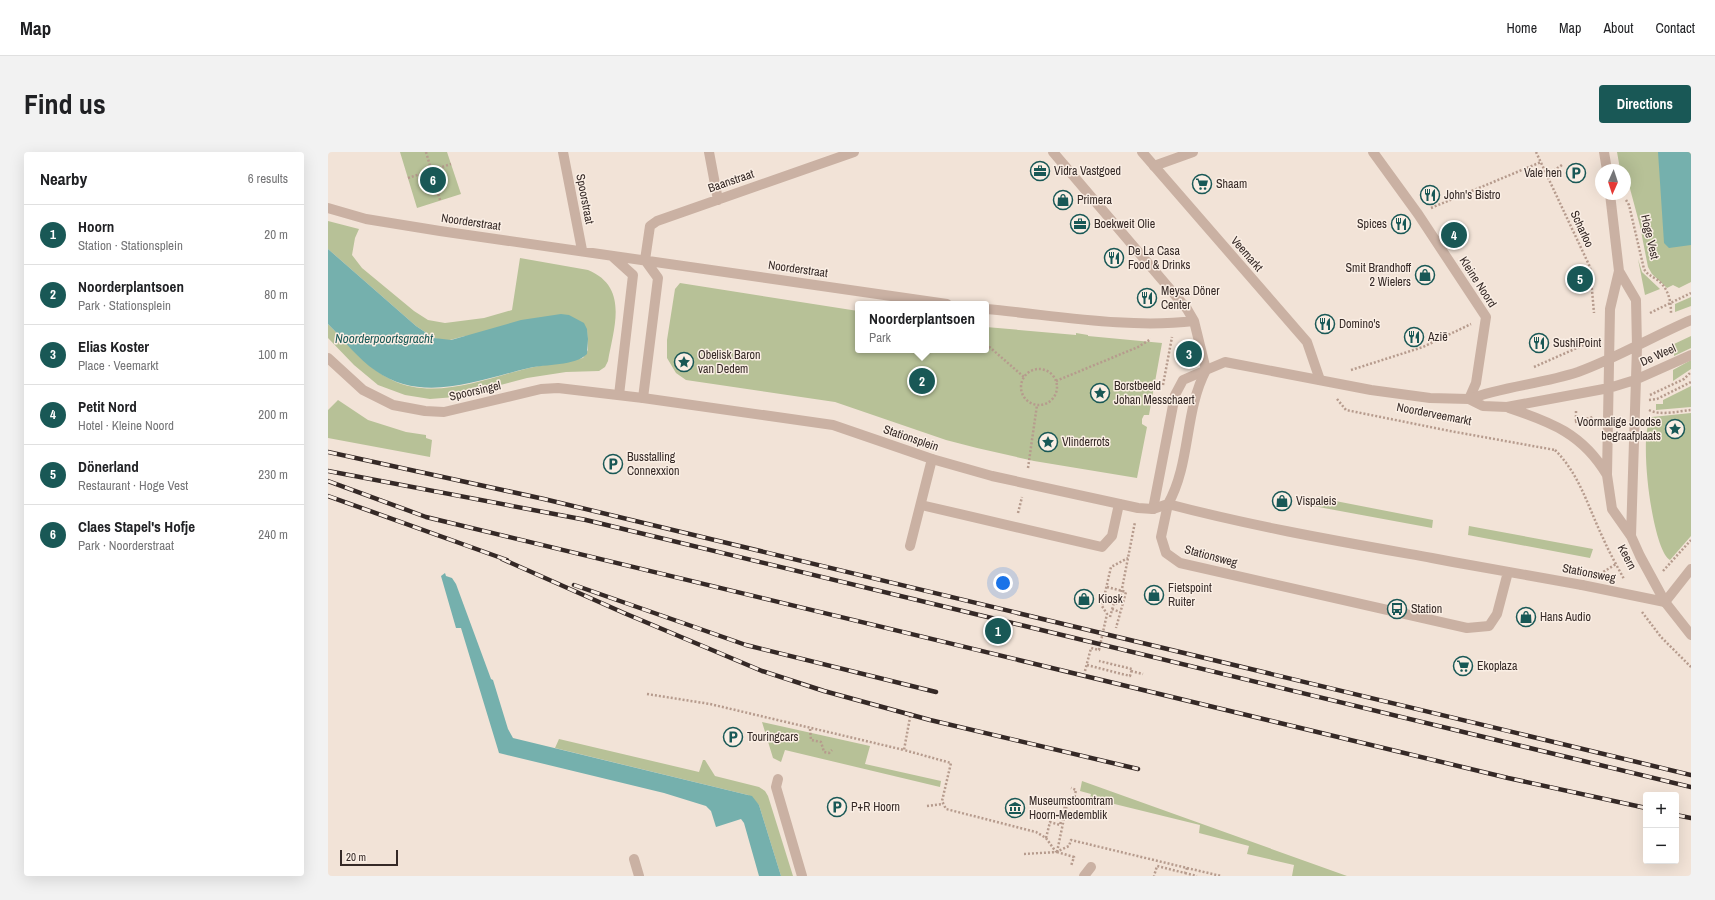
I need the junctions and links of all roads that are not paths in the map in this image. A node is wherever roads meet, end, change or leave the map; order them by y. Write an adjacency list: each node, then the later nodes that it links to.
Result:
1 (563, 152): 14 (street, Spoorstraat)
2 (709, 152): 11 (street)
3 (854, 152): 11 (street, Baanstraat)
4 (1053, 152): 21 (street)
5 (1142, 152): 10 (street, Veemarkt)
6 (1193, 152): 10 (street)
7 (1373, 152): 32 (street, Kleine Noord)
8 (1604, 152): 9 (street)
9 (1606, 164)
10 (1154, 166): 27 (street, Veemarkt)
11 (718, 200): 16 (street, Baanstraat)
12 (1611, 200): 17 (street)
13 (328, 208): 14 (street, Noorderstraat)
14 (582, 250): 15 (street, Noorderstraat)
15 (612, 256): 16 (street, Noorderstraat); 30 (street)
16 (645, 260): 18 (street, Noorderstraat); 31 (street)
17 (1619, 271): 22 (street); 25 (street)
18 (927, 301)
19 (989, 308): 21 (street)
20 (1691, 320): 22 (street, De Weel)
21 (1194, 321): 26 (street)
22 (1637, 347): 25 (street, De Weel); 28 (street, Keern)
23 (1691, 355): 28 (street, De Weel)
24 (328, 358): 30 (street, Spoorsingel)
25 (1610, 359): 29 (street, Keern); 32 (street, Noorderveemarkt)
26 (1206, 370): 27 (street, Noorderveemarkt); 37 (street); 39 (street, Noorderveemarkt)
27 (1320, 380): 32 (street, Noorderveemarkt)
28 (1635, 380): 29 (street, De Weel); 40 (street, Keern)
29 (1609, 388): 33 (street, Noorderveemarkt); 35 (street, Keern)
30 (619, 395): 31 (street, Spoorsingel)
31 (643, 398): 34 (street, Stationsplein)
32 (1469, 400): 33 (street, Noorderveemarkt)
33 (1507, 407): 35 (street, Noorderveemarkt)
34 (932, 459): 36 (street, Stationsplein); 38 (street)
35 (1607, 475): 40 (street, Keern)
36 (1119, 504): 38 (street); 39 (street, Stationsplein)
37 (1168, 504): 39 (street, Stationsplein); 43 (street, Stationsweg); 43 (street, Stationsweg)
38 (921, 505): 41 (street)
39 (1152, 509)
40 (1631, 536): 44 (street, Keern)
41 (910, 546)
42 (1691, 569): 44 (street)
43 (1508, 572): 44 (street, Stationsweg)
44 (1665, 602): 45 (street, Keern)
45 (1691, 635)
46 (778, 779): 50 (street)
47 (634, 859): 49 (street)
48 (1091, 867): 51 (street)
49 (639, 876)
50 (802, 876)
51 (1084, 876)

